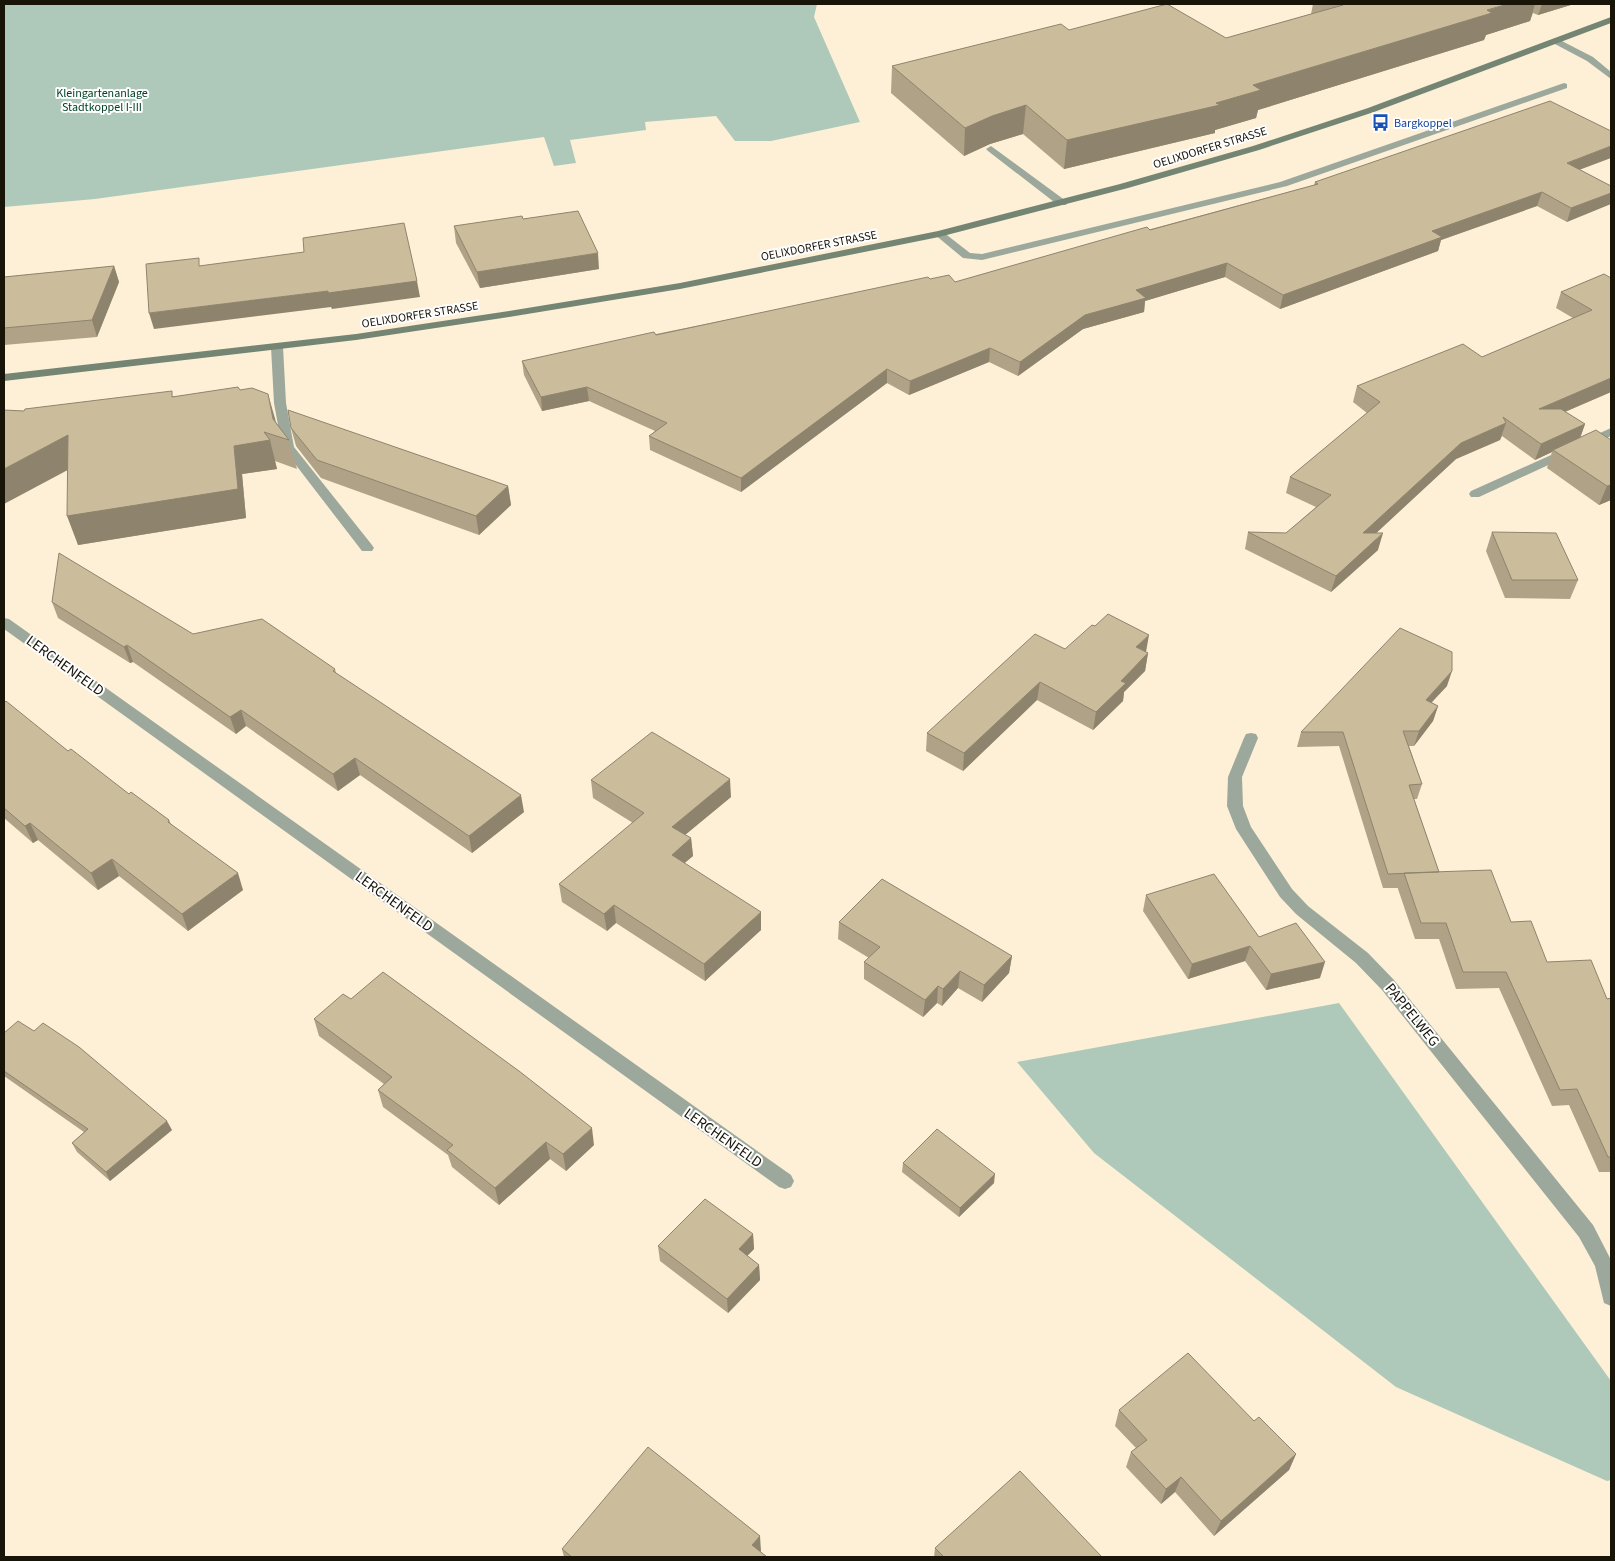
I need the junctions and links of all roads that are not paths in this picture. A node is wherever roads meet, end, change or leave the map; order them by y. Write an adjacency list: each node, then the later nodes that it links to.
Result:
1 (1611, 20): 2 (street, OELIXDORFER STRASSE)
2 (1556, 41): 3 (street); 6 (street, OELIXDORFER STRASSE)
3 (1611, 76)
4 (1564, 86): 7 (street)
5 (990, 149): 6 (street)
6 (1062, 202): 7 (street, OELIXDORFER STRASSE)
7 (939, 234): 8 (street, OELIXDORFER STRASSE)
8 (277, 347): 9 (street, OELIXDORFER STRASSE); 12 (street)
9 (4, 378)
10 (1611, 432): 11 (street)
11 (1475, 494)
12 (367, 548)
13 (4, 622): 15 (street, LERCHENFELD)
14 (1251, 738): 16 (street, PAPPELWEG)
15 (784, 1181)
16 (1611, 1297)

